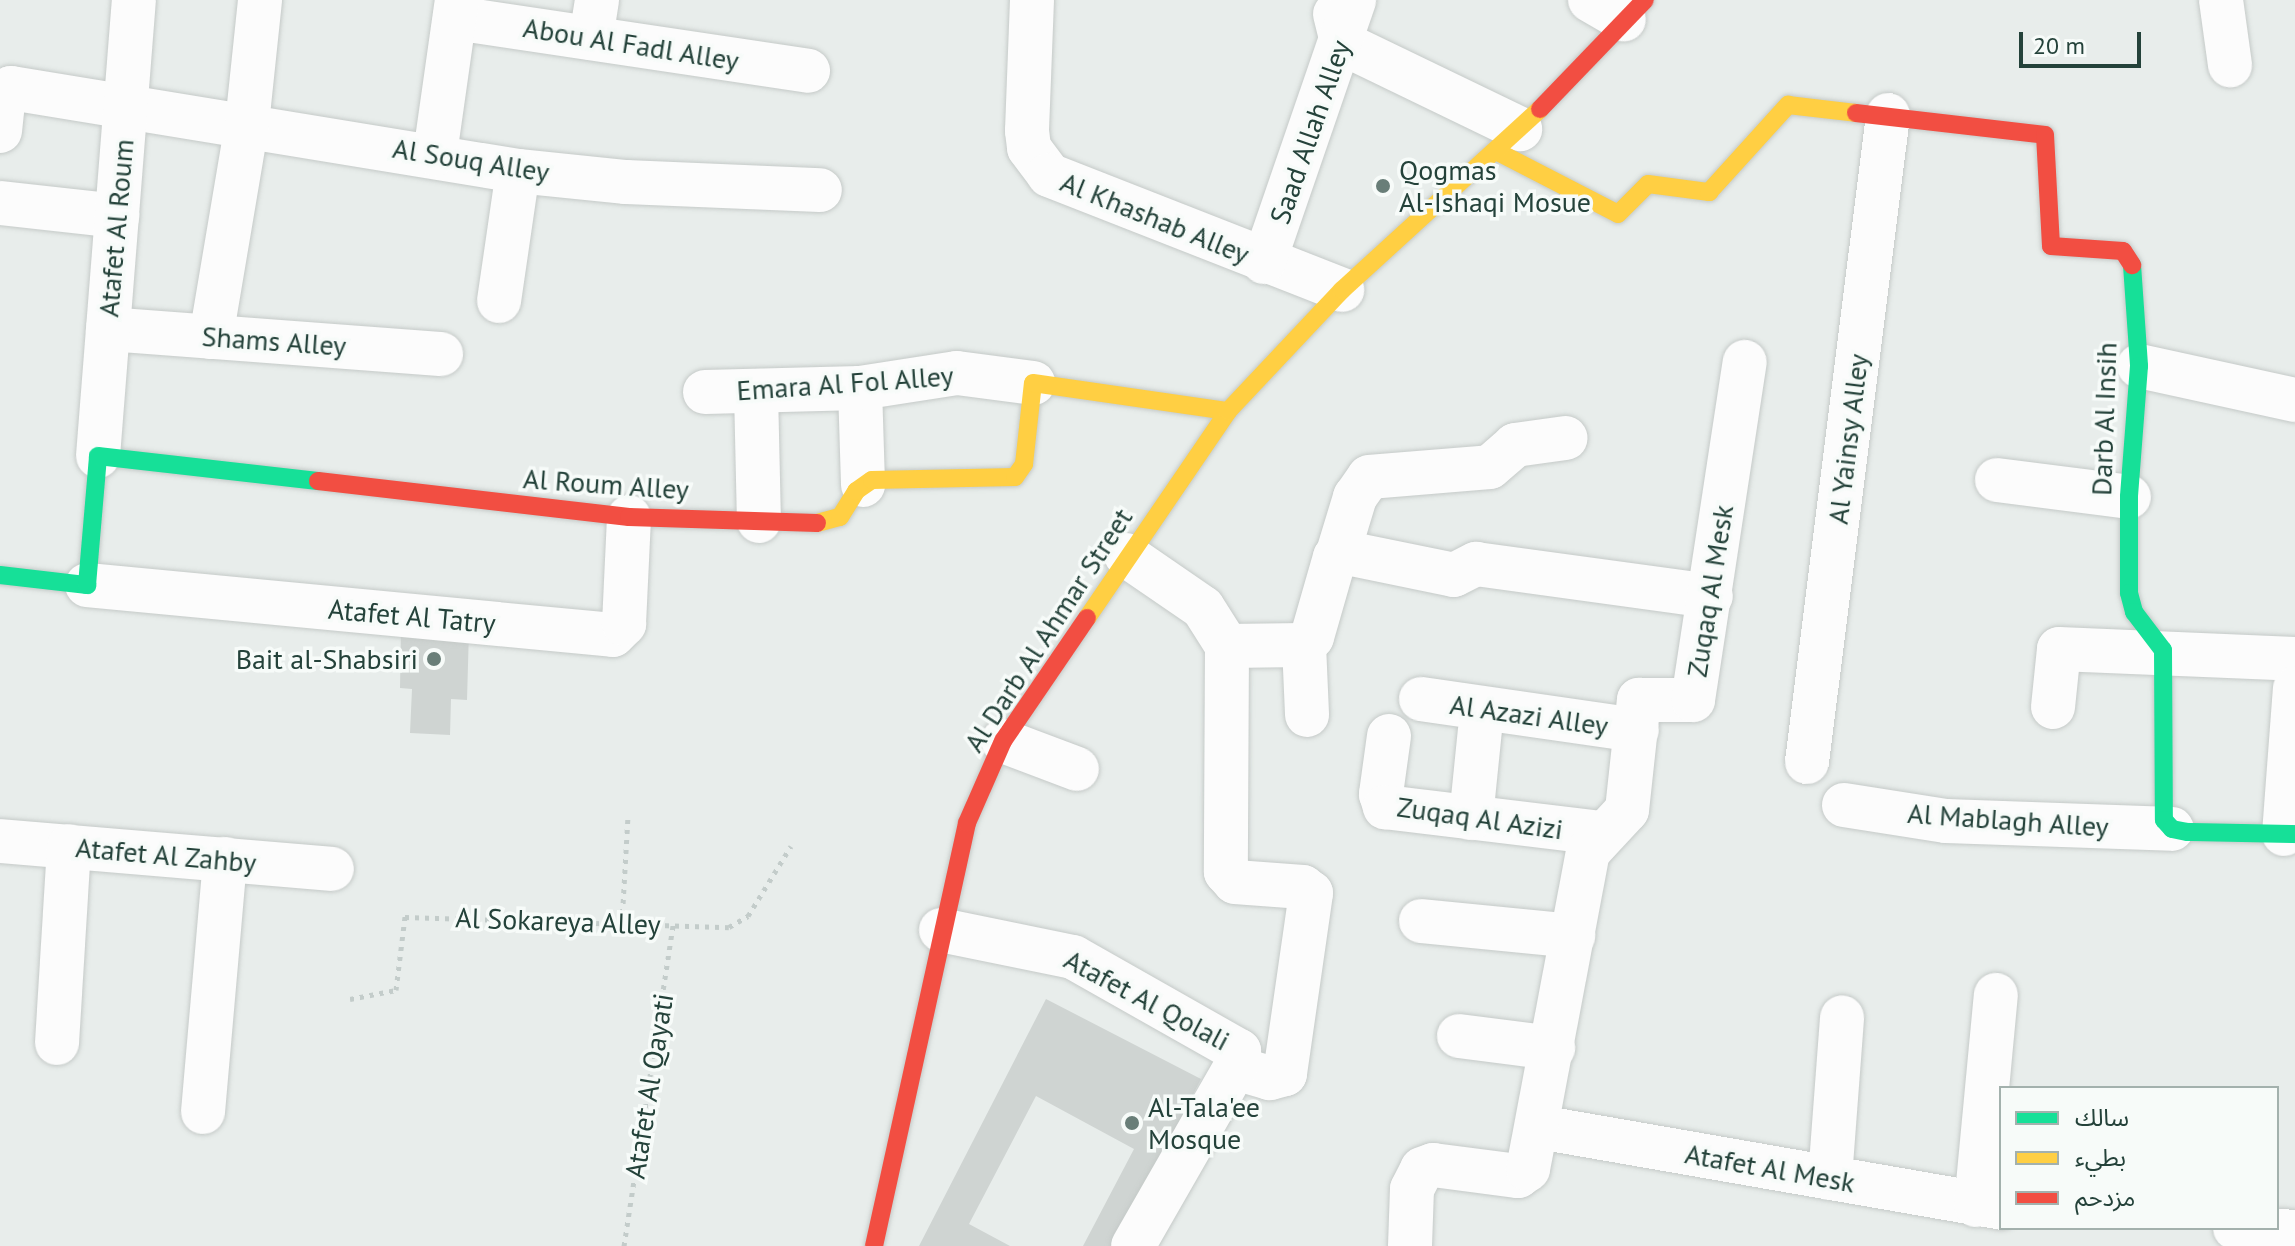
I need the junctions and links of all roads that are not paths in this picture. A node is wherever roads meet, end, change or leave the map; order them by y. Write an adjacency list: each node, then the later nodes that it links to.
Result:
1 (134, 0): 14 (street, Atafet Al Roum)
2 (260, 0): 16 (street)
3 (1032, 0): 24 (street, Al Khashab Alley)
4 (1331, 0): 10 (street)
5 (1354, 0): 10 (street, Saad Allah Alley)
6 (2221, 0): 11 (street)
7 (1619, 7): 18 (street, Al Darb Al Ahmar Street)
8 (456, 9): 9 (street, Abou Al Fadl Alley); 19 (street)
9 (594, 19): 12 (street, Abou Al Fadl Alley)
10 (1342, 43): 18 (street); 24 (street, Saad Allah Alley)
11 (2230, 65)
12 (808, 71)
13 (6, 87): 14 (street, Al Souq Alley); 17 (street)
14 (125, 105): 16 (street, Al Souq Alley); 23 (street, Atafet Al Roum)
15 (1888, 115): 18 (street, Darb Al Insih); 31 (street, Darb Al Insih); 62 (street, Al Yainsy Alley)
16 (247, 124): 19 (street, Al Souq Alley); 28 (street)
17 (0, 131)
18 (1508, 140): 25 (street, Al Darb Al Ahmar Street)
19 (435, 154): 20 (street, Al Souq Alley)
20 (518, 171): 21 (street, Al Souq Alley); 26 (street)
21 (820, 190)
22 (0, 203): 23 (street)
23 (117, 216): 27 (street, Atafet Al Roum)
24 (1264, 262): 25 (street, Al Khashab Alley)
25 (1342, 290): 37 (street, Al Darb Al Ahmar Street)
26 (499, 301)
27 (108, 329): 28 (street, Shams Alley); 39 (street, Atafet Al Roum)
28 (211, 337): 29 (street, Shams Alley)
29 (441, 354)
30 (1745, 362): 49 (street, Zuqaq Al Mesk)
31 (2139, 366): 36 (street); 42 (street, Darb Al Insih)
32 (1033, 383): 33 (street, Emara Al Fol Alley); 37 (street); 41 (street)
33 (860, 388): 34 (street, Emara Al Fol Alley); 41 (street)
34 (756, 391): 35 (street, Emara Al Fol Alley); 44 (street)
35 (705, 392)
36 (2295, 400)
37 (1228, 411): 46 (street, Al Darb Al Ahmar Street)
38 (1566, 438): 45 (street)
39 (98, 456): 43 (street, Al Roum Alley); 48 (street)
40 (1997, 480): 42 (street)
41 (863, 485): 44 (street, Al Roum Alley)
42 (2129, 497): 52 (street, Darb Al Insih)
43 (629, 517): 44 (street, Al Roum Alley); 48 (street, Atafet Al Tatry)
44 (759, 521)
45 (1338, 553): 49 (street); 50 (street)
46 (1126, 555): 51 (street); 61 (street, Al Darb Al Ahmar Street)
47 (0, 575): 48 (street)
48 (87, 585)
49 (1711, 596): 59 (street, Zuqaq Al Mesk)
50 (1304, 645): 51 (street); 57 (street)
51 (1227, 646): 81 (street)
52 (2163, 650): 53 (street); 56 (street); 66 (street)
53 (2295, 659)
54 (2295, 688): 68 (street)
55 (1421, 699): 59 (street, Al Azazi Alley)
56 (2053, 707)
57 (1307, 715)
58 (1480, 730): 65 (street)
59 (1637, 730): 67 (street, Zuqaq Al Mesk)
60 (1389, 736): 65 (street, Zuqaq Al Azizi)
61 (1003, 741): 63 (street); 74 (street, Al Darb Al Ahmar Street)
62 (1807, 762)
63 (1077, 769)
64 (1844, 805): 66 (street, Al Mablagh Alley)
65 (1471, 818): 67 (street, Zuqaq Al Azizi)
66 (2172, 829): 68 (street)
67 (1600, 833): 75 (street, Zuqaq Al Mesk)
68 (2290, 834)
69 (0, 841): 70 (street, Atafet Al Zahby)
70 (69, 846): 71 (street, Atafet Al Zahby); 79 (street)
71 (225, 859): 72 (street, Atafet Al Zahby); 82 (street)
72 (332, 869)
73 (1421, 921): 75 (street)
74 (941, 930): 81 (street, Atafet Al Qolali); 88 (street, Al Darb Al Ahmar Street)
75 (1573, 936): 80 (street, Zuqaq Al Mesk)
76 (1996, 995): 85 (street)
77 (1842, 1017): 84 (street)
78 (1459, 1036): 80 (street)
79 (57, 1043)
80 (1553, 1048): 83 (street, Zuqaq Al Mesk)
81 (1235, 1068): 89 (street)
82 (203, 1112)
83 (1539, 1127): 84 (street, Atafet Al Mesk); 90 (street, Zuqaq Al Mesk)
84 (1830, 1178): 85 (street, Atafet Al Mesk)
85 (1989, 1206)
86 (2265, 1230): 87 (street)
87 (2295, 1232)
88 (874, 1246)
89 (1133, 1246)
90 (1410, 1246)

